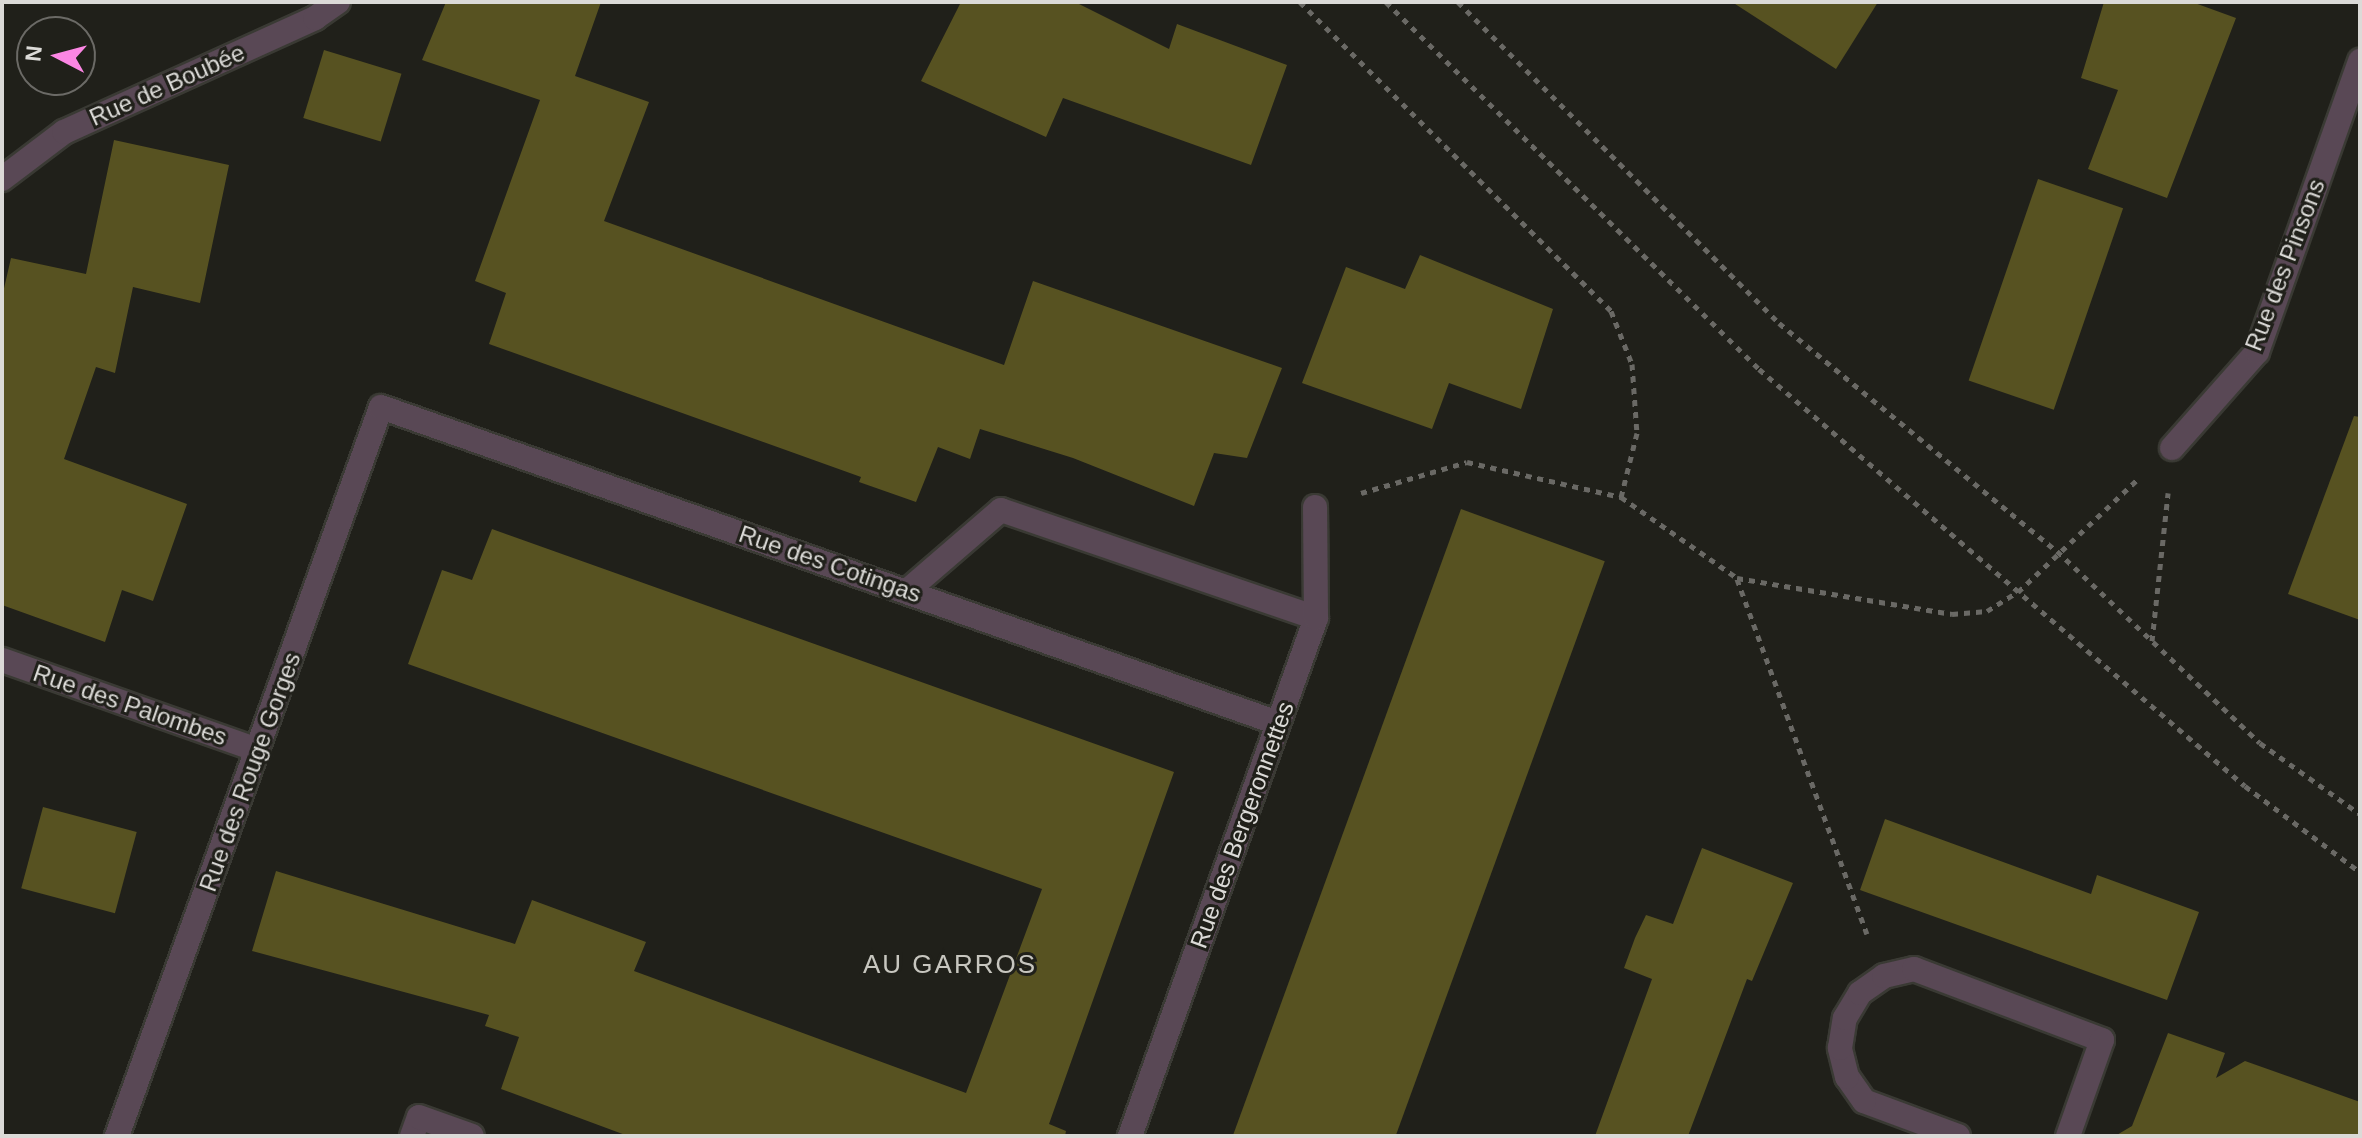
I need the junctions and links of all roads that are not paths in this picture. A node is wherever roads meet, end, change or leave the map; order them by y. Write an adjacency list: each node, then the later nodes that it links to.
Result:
1 (338, 2): 3 (street, Rue de Boubée)
2 (2360, 61): 5 (street, Rue des Pinsons)
3 (2, 179)
4 (381, 407): 7 (street, Rue des Cotingas); 11 (street, Rue des Rouge Gorges)
5 (2172, 448)
6 (1315, 507): 8 (street, Rue des Bergeronnettes)
7 (907, 591): 8 (street); 10 (street, Rue des Cotingas)
8 (1316, 618): 10 (street, Rue des Bergeronnettes)
9 (2, 660): 11 (street, Rue des Palombes)
10 (1278, 723): 15 (street, Rue des Bergeronnettes)
11 (258, 750): 12 (street, Rue des Rouge Gorges)
12 (118, 1136)
13 (412, 1136): 14 (street)
14 (472, 1136)
15 (1130, 1136)
16 (1958, 1136): 17 (street)
17 (2068, 1136)

